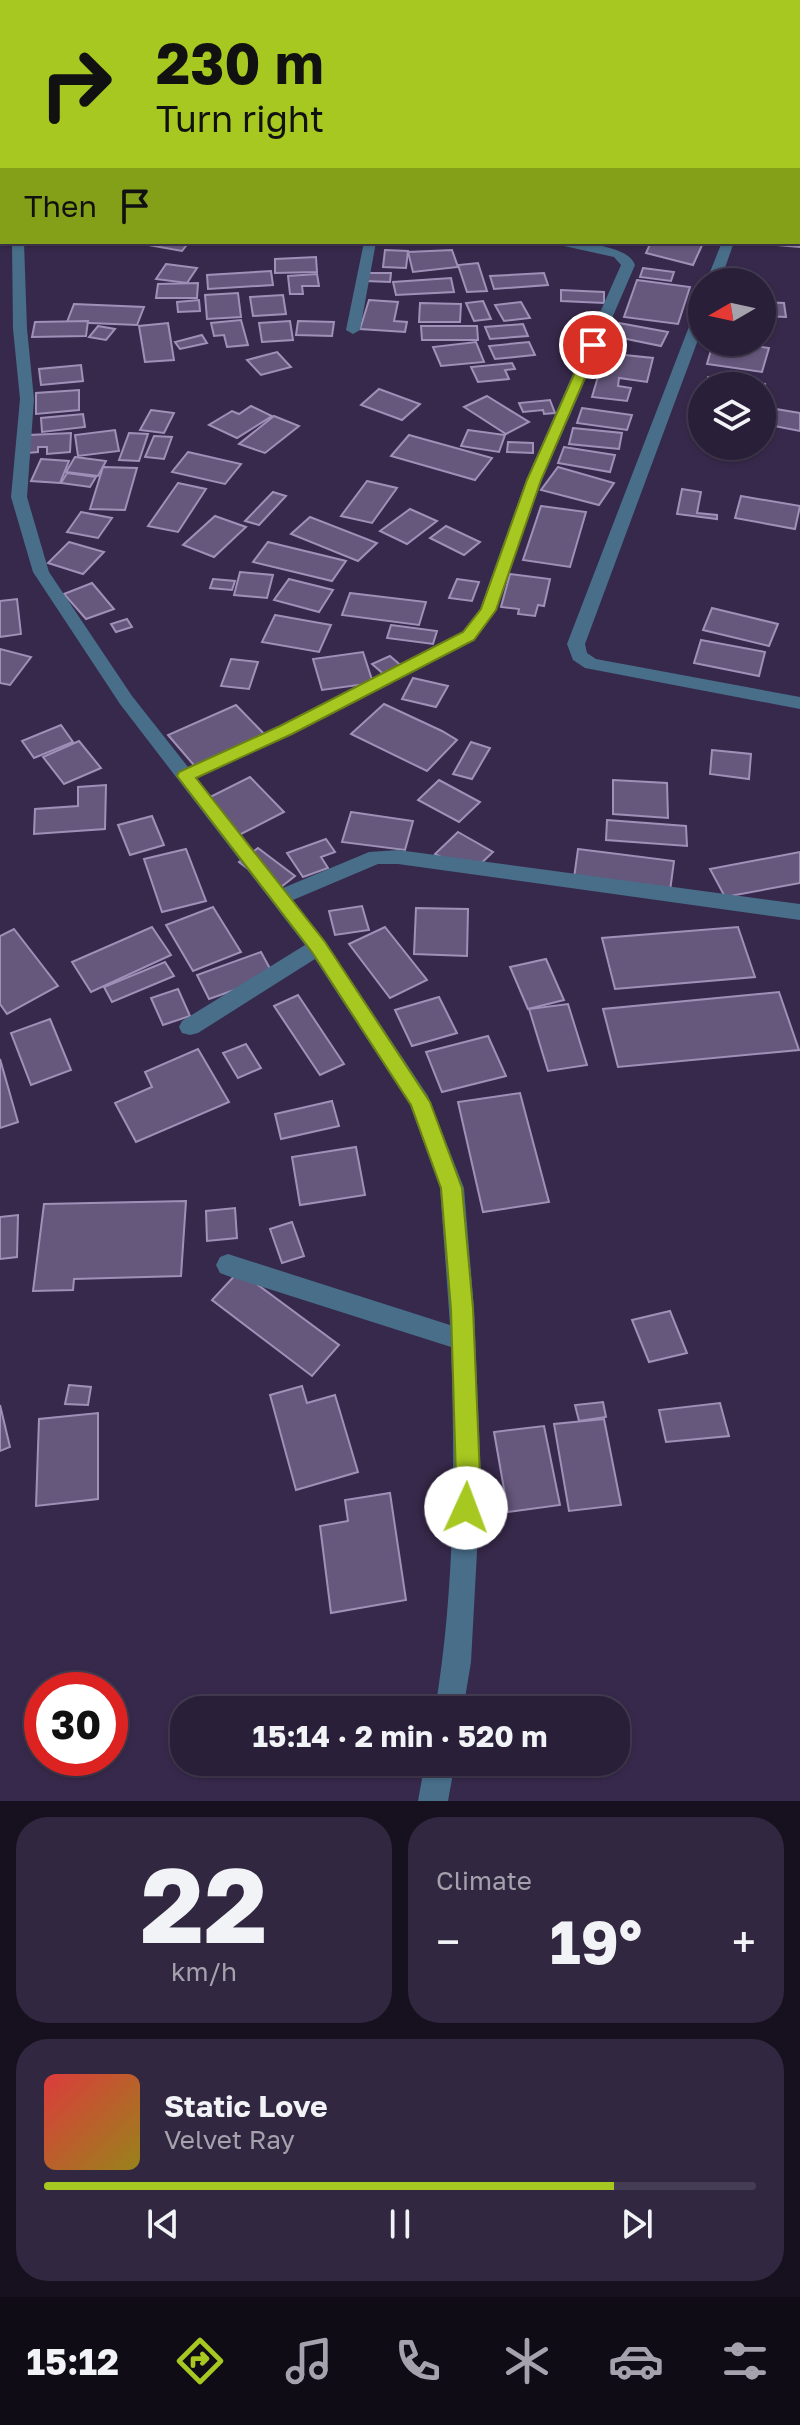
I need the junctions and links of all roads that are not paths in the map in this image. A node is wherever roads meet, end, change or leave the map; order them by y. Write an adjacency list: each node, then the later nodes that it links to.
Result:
1 (18, 244): 9 (street)
2 (370, 244): 6 (street)
3 (563, 244): 9 (street)
4 (727, 244): 5 (street)
5 (718, 268)
6 (353, 330)
7 (688, 348): 8 (street)
8 (800, 703)
9 (185, 776): 10 (street)
10 (280, 897): 11 (street); 12 (street)
11 (800, 912)
12 (318, 947): 13 (street); 15 (street)
13 (190, 1027)
14 (228, 1265): 15 (street)
15 (463, 1340): 16 (street)
16 (451, 1696)
17 (437, 1776): 18 (street)
18 (433, 1801)

